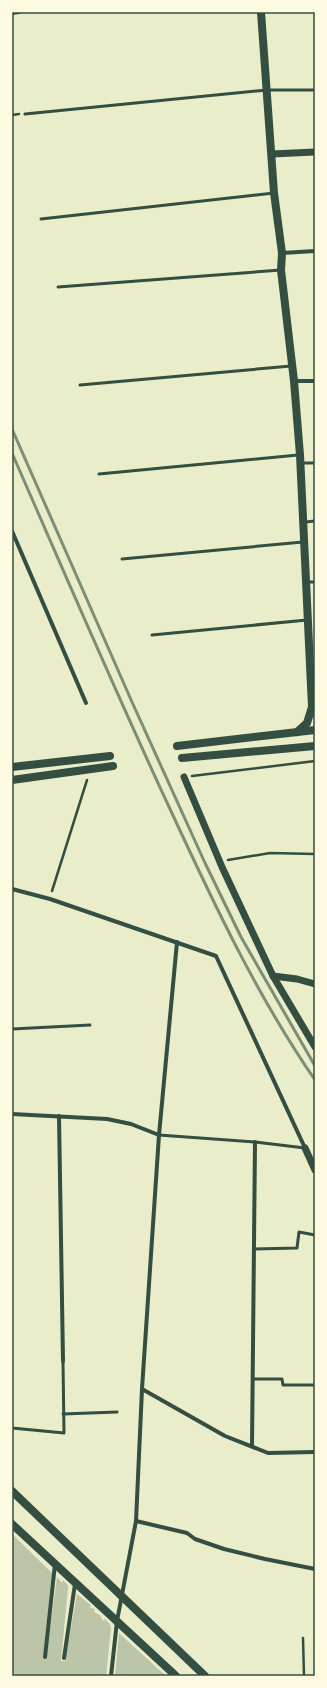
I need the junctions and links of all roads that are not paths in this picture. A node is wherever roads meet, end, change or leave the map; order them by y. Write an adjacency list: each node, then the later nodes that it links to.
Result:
1 (18, 12): 3 (street)
2 (261, 12): 4 (main road)
3 (12, 13)
4 (267, 90): 5 (lane); 6 (lane); 8 (main road)
5 (315, 90)
6 (25, 114)
7 (315, 152): 8 (street)
8 (272, 154): 9 (main road)
9 (274, 193): 10 (lane); 12 (main road)
10 (41, 219)
11 (315, 251): 12 (street)
12 (282, 253): 13 (main road)
13 (281, 270): 14 (lane); 15 (main road)
14 (58, 287)
15 (292, 366): 16 (main road); 18 (lane)
16 (294, 381): 17 (street); 19 (main road)
17 (315, 381)
18 (80, 386)
19 (300, 459): 20 (lane); 21 (lane); 23 (main road)
20 (315, 463)
21 (99, 474)
22 (315, 521): 23 (lane)
23 (303, 522): 25 (main road)
24 (12, 531): 32 (street)
25 (304, 542): 26 (lane); 27 (main road)
26 (122, 559)
27 (304, 582): 28 (lane); 29 (main road)
28 (315, 582)
29 (308, 620): 30 (lane); 31 (main road); 34 (main road)
30 (152, 635)
31 (315, 640)
32 (86, 703)
33 (315, 730): 34 (main road)
34 (297, 732): 35 (main road)
35 (177, 746)
36 (315, 746): 38 (main road)
37 (110, 756): 40 (main road)
38 (182, 758)
39 (113, 766): 42 (main road)
40 (12, 767)
41 (184, 777): 45 (street)
42 (12, 780)
43 (12, 889): 44 (street)
44 (177, 942): 52 (street); 54 (street)
45 (273, 976): 46 (street); 49 (street)
46 (315, 984)
47 (90, 1025): 48 (lane)
48 (12, 1029)
49 (315, 1048)
50 (12, 1114): 51 (street)
51 (59, 1116): 52 (street); 59 (street)
52 (159, 1135): 53 (lane); 62 (street)
53 (255, 1142): 54 (lane); 58 (street)
54 (305, 1148): 55 (street); 56 (street)
55 (315, 1154)
56 (315, 1170)
57 (315, 1235): 58 (lane)
58 (254, 1249): 60 (street)
59 (62, 1361): 64 (lane)
60 (253, 1379): 61 (lane); 66 (street)
61 (315, 1385)
62 (142, 1389): 66 (street); 69 (street)
63 (117, 1412): 64 (lane)
64 (63, 1414): 65 (lane)
65 (12, 1428)
66 (252, 1446): 67 (street)
67 (315, 1452)
68 (12, 1491): 74 (main road)
69 (136, 1521): 72 (street); 74 (street)
70 (12, 1524): 71 (main road)
71 (55, 1564): 73 (main road); 76 (street)
72 (315, 1569)
73 (75, 1583): 75 (main road); 77 (street)
74 (122, 1597): 75 (street); 80 (main road)
75 (117, 1621): 78 (street); 79 (main road)
76 (45, 1657)
77 (64, 1658)
78 (111, 1676)
79 (176, 1676)
80 (205, 1676)

